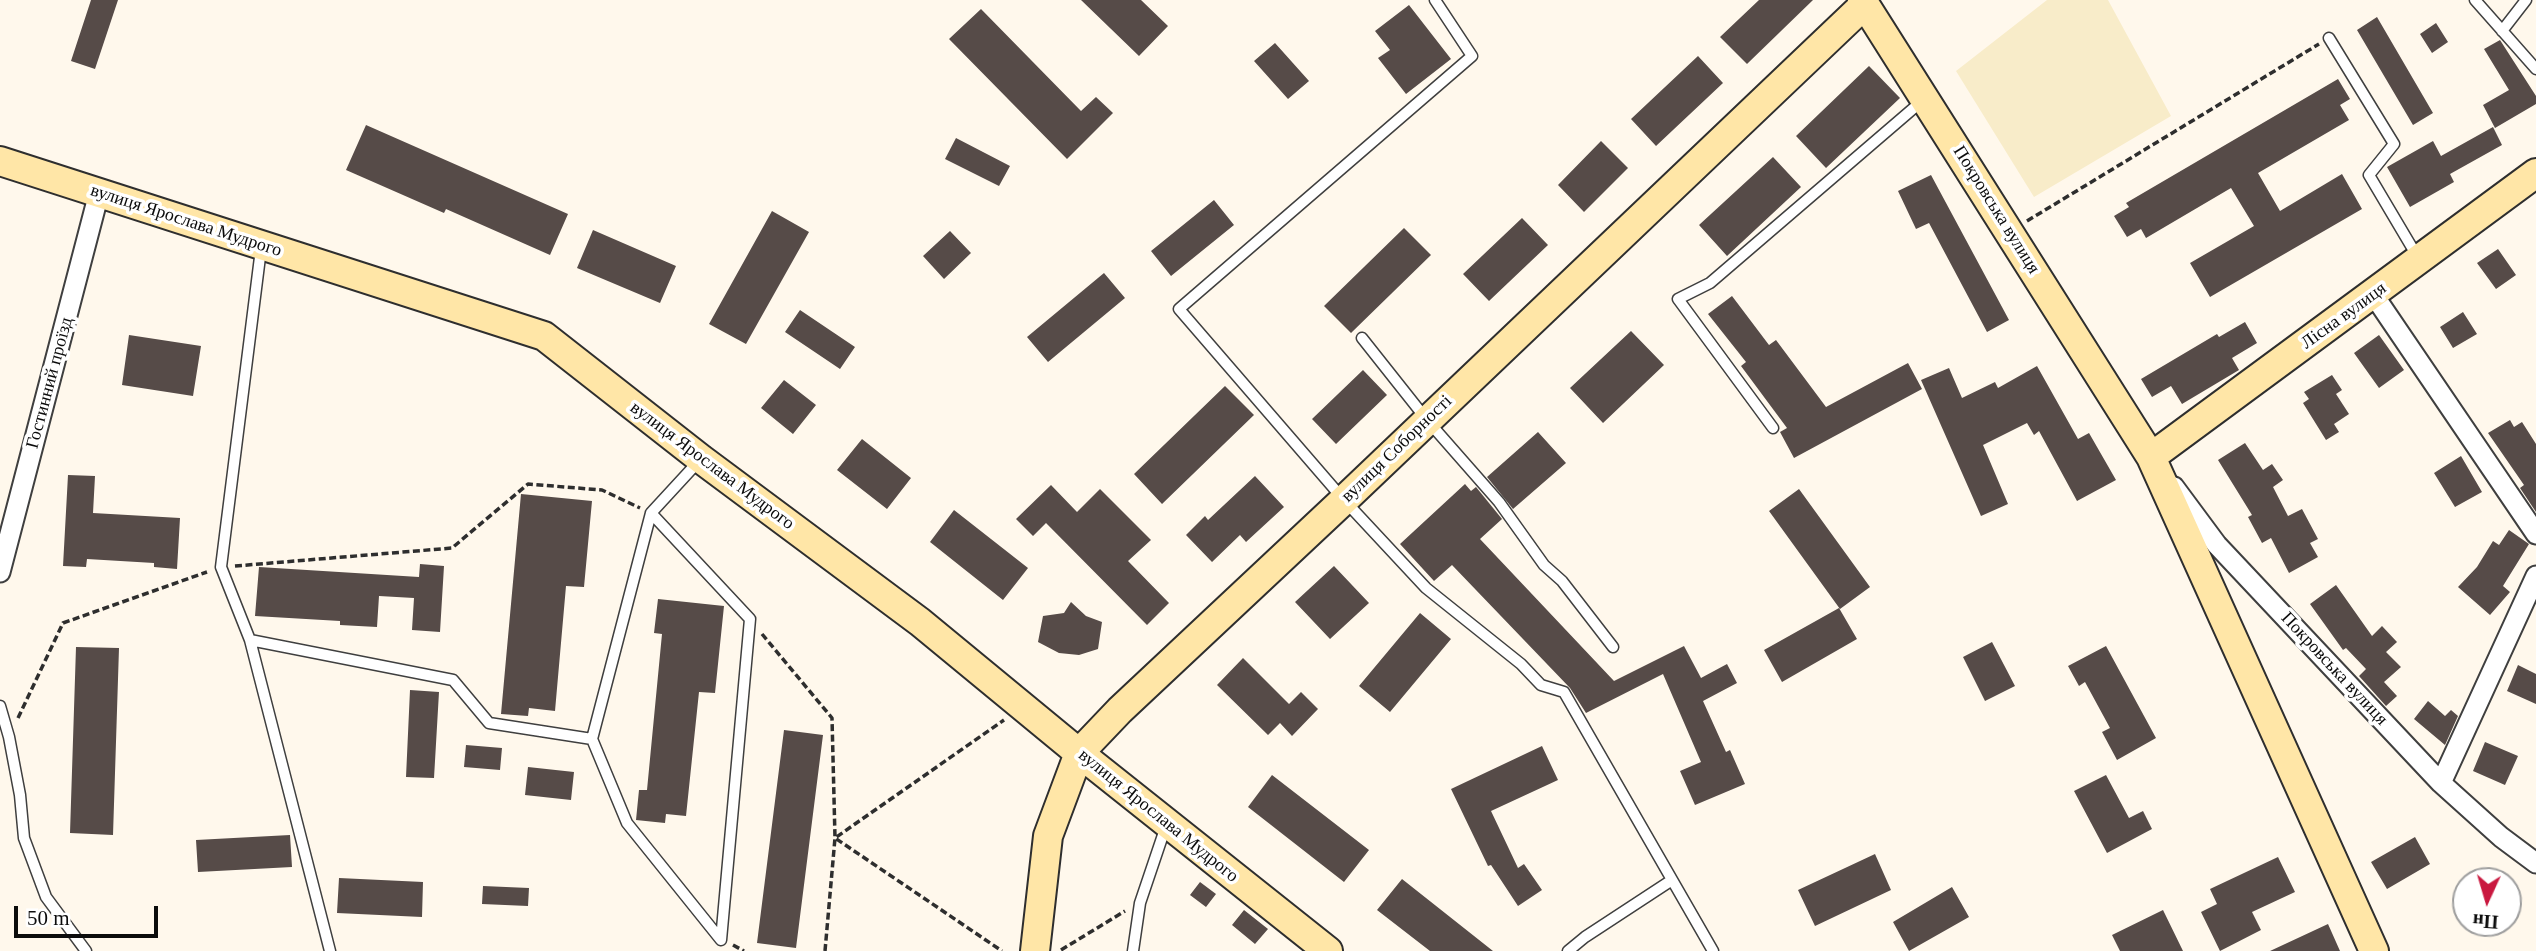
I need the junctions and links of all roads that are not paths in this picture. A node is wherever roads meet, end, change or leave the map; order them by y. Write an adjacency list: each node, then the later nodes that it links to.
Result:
1 (1435, 0): 20 (lane)
2 (2475, 0): 5 (lane)
3 (2526, 0): 5 (lane)
4 (1863, 2): 8 (main road, Покровська вулиця); 16 (main road, вулиця Соборності)
5 (2502, 31): 7 (lane)
6 (2329, 38): 13 (lane)
7 (2536, 69)
8 (1925, 99): 17 (lane); 18 (main road, Покровська вулиця)
9 (0, 161): 11 (main road, вулиця Ярослава Мудрого)
10 (2536, 173): 13 (main road, Лісна вулиця)
11 (99, 193): 12 (main road, вулиця Ярослава Мудрого); 23 (street, Гостинний проїзд)
12 (261, 245): 19 (main road, вулиця Ярослава Мудрого); 25 (lane)
13 (2420, 260): 14 (main road, Лісна вулиця)
14 (2373, 294): 18 (main road, Лісна вулиця); 22 (street)
15 (1362, 338): 16 (lane)
16 (1427, 420): 20 (main road, вулиця Соборності); 26 (lane)
17 (1773, 428)
18 (2151, 457): 30 (street, Покровська вулиця); 41 (main road, Покровська вулиця)
19 (701, 459): 21 (lane); 29 (main road, вулиця Ярослава Мудрого)
20 (1343, 500): 29 (main road, вулиця Соборності); 33 (lane)
21 (652, 513): 28 (lane); 28 (lane)
22 (2536, 534)
23 (0, 572)
24 (2536, 576): 30 (street)
25 (250, 640): 28 (lane); 36 (lane)
26 (1613, 647)
27 (0, 706): 35 (lane)
28 (592, 739)
29 (1079, 753): 31 (main road, вулиця Ярослава Мудрого); 34 (main road, вулиця Соборності)
30 (2441, 783): 32 (street, Покровська вулиця)
31 (1167, 822): 37 (lane); 38 (main road, вулиця Ярослава Мудрого)
32 (2536, 863)
33 (1672, 880): 39 (lane); 40 (lane)
34 (1048, 950)
35 (86, 951)
36 (330, 951)
37 (1133, 951)
38 (1328, 951)
39 (1568, 951)
40 (1713, 951)
41 (2374, 951)

